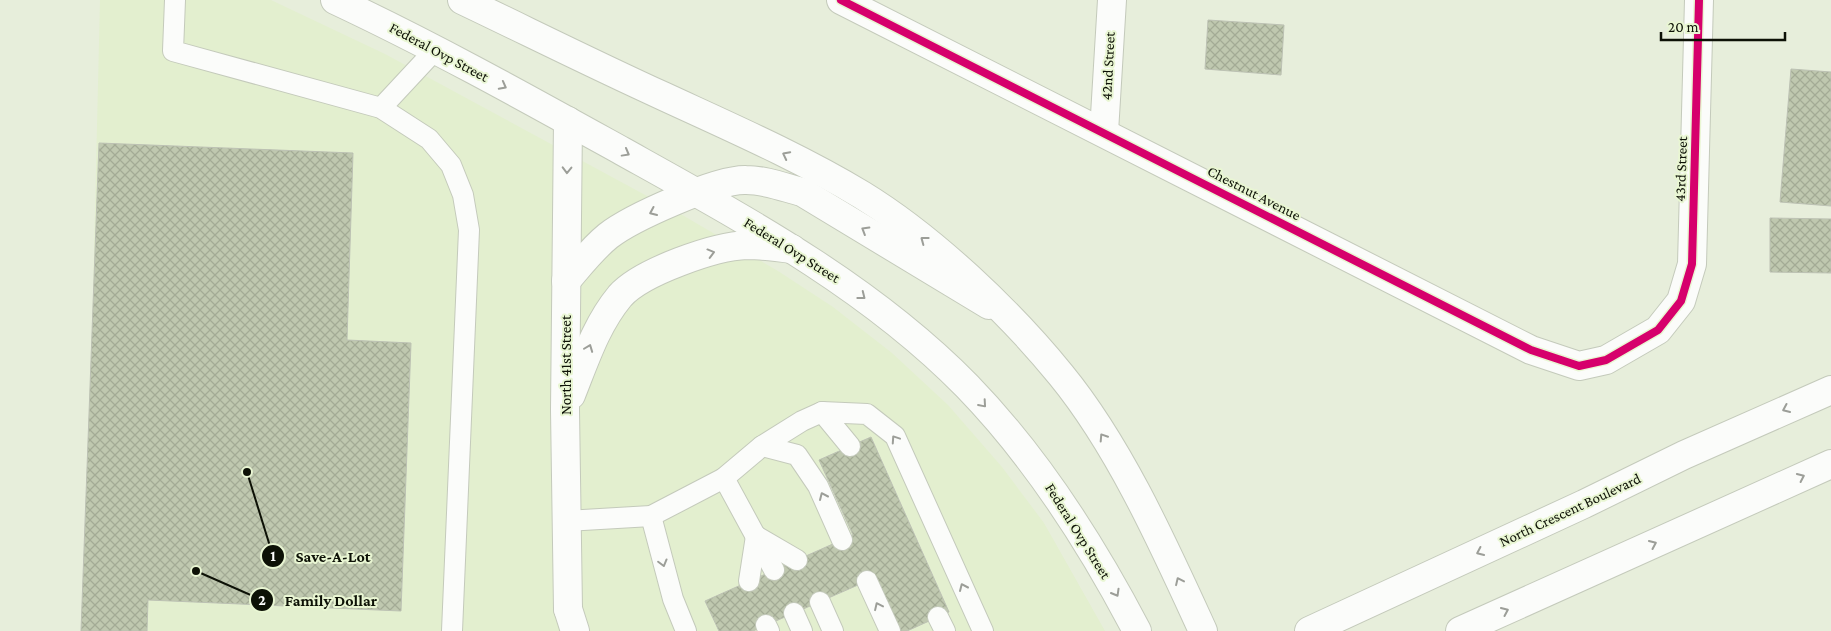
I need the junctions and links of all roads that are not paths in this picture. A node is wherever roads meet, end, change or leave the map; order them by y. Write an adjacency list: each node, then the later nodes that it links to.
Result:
1 (175, 0): 8 (lane)
2 (335, 0): 7 (main road, Federal Ovp Street)
3 (462, 0): 14 (main road, one-way to 3)
4 (841, 0): 10 (main road, Chestnut Avenue)
5 (1112, 0): 10 (main road, 42nd Street)
6 (1699, 0): 15 (main road, 43rd Street)
7 (435, 50): 8 (lane); 9 (main road, Federal Ovp Street, one-way to 9)
8 (381, 108): 34 (lane)
9 (568, 121): 11 (main road, Federal Ovp Street, one-way to 11); 13 (main road, North 41st Street, one-way to 13)
10 (1104, 132): 15 (main road, Chestnut Avenue)
11 (698, 193): 12 (main road, Federal Ovp Street); 13 (main road, one-way to 13); 14 (main road, one-way to 11)
12 (792, 249): 17 (main road, one-way to 12); 39 (main road, Federal Ovp Street, one-way to 39)
13 (566, 281): 17 (main road, North 41st Street)
14 (1011, 318): 33 (main road, one-way to 14)
15 (1658, 330)
16 (1831, 390): 40 (main road, North Crescent Boulevard, one-way to 40)
17 (565, 410): 24 (main road, North 41st Street)
18 (822, 412): 19 (lane); 20 (lane); 38 (lane, one-way to 18)
19 (762, 446): 22 (lane); 26 (lane, one-way to 19)
20 (850, 446)
21 (1831, 464): 41 (main road, one-way to 21)
22 (724, 478): 23 (lane); 25 (lane)
23 (650, 516): 24 (lane); 35 (lane, one-way to 35)
24 (566, 521): 32 (main road, North 41st Street)
25 (756, 536): 27 (lane); 28 (lane); 29 (lane)
26 (842, 540)
27 (797, 560)
28 (774, 570)
29 (749, 581)
30 (867, 581): 37 (lane, one-way to 30)
31 (820, 602): 36 (lane)
32 (570, 624)
33 (1201, 628)
34 (452, 631)
35 (686, 631)
36 (833, 631)
37 (890, 631)
38 (983, 631)
39 (1137, 631)
40 (1309, 631)
41 (1460, 631)

